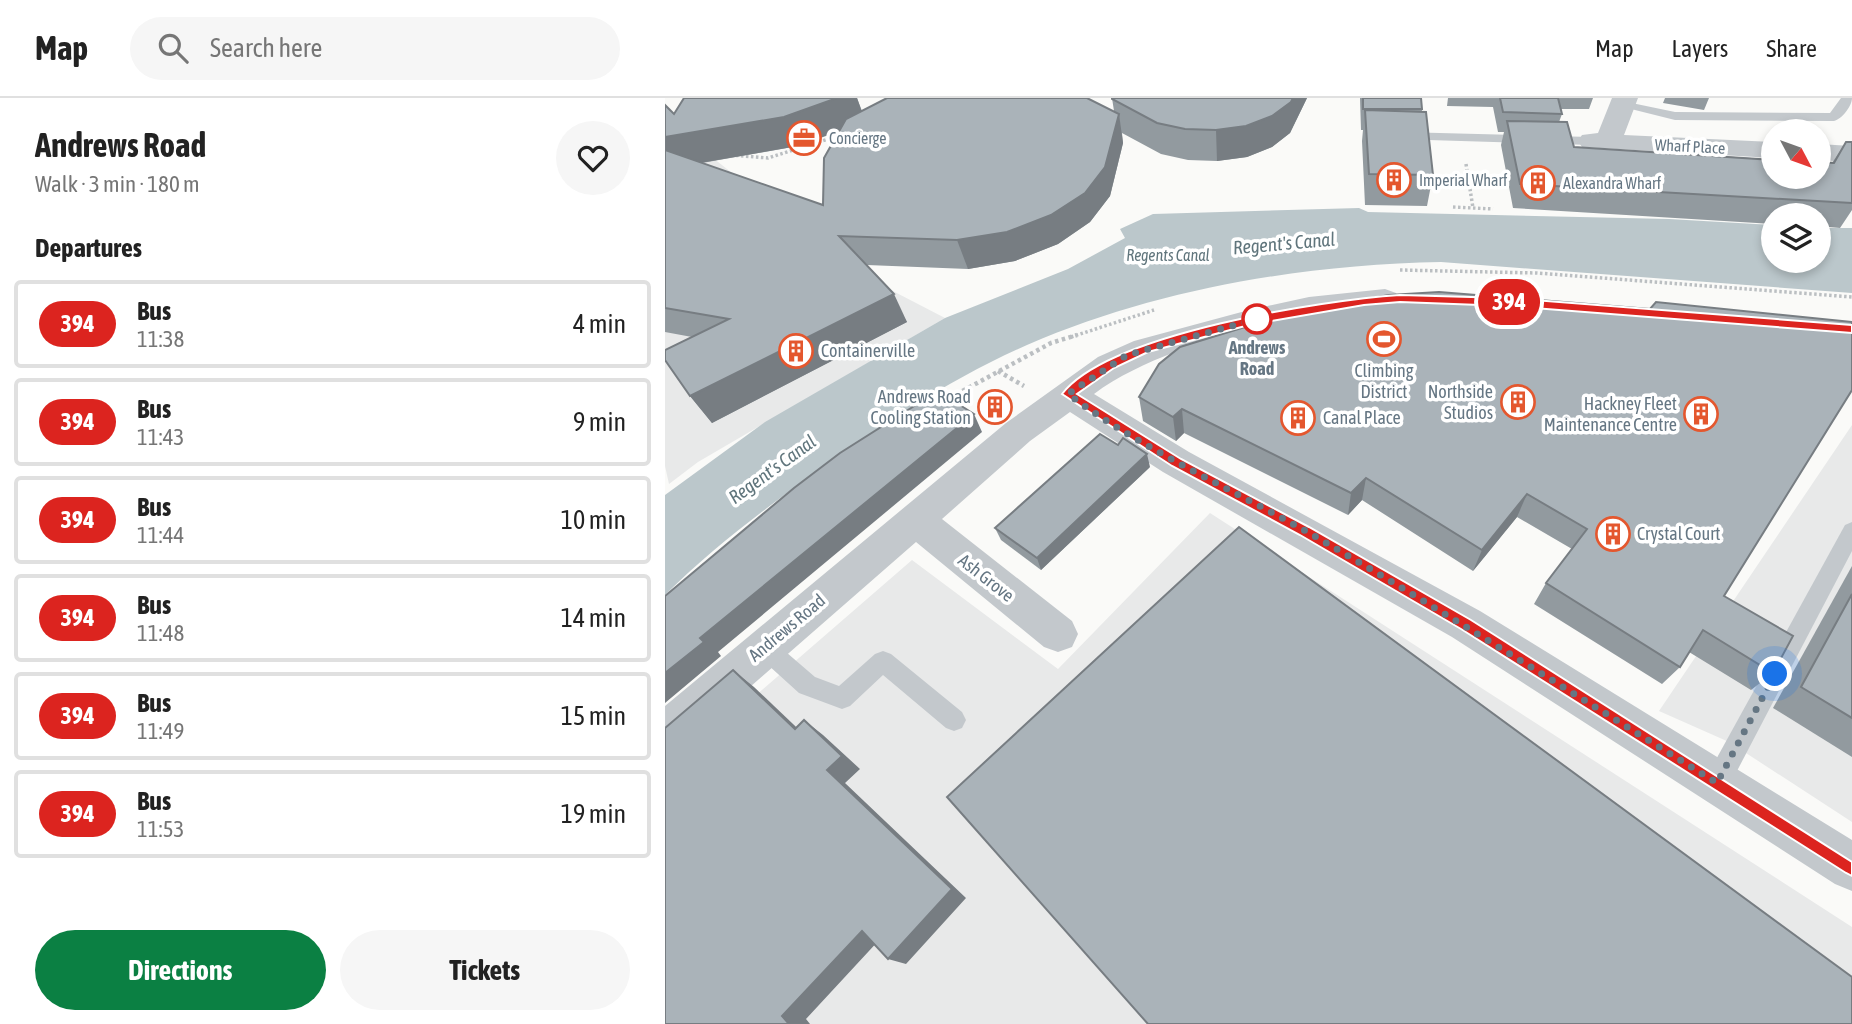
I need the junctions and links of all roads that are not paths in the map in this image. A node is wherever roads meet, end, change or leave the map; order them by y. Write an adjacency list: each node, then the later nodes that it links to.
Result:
1 (1848, 98): 2 (lane)
2 (1623, 102): 5 (street)
3 (1388, 136): 4 (lane)
4 (1462, 138): 5 (lane); 9 (lane)
5 (1600, 141): 6 (street, Wharf Place)
6 (1761, 149)
7 (1831, 153): 8 (street)
8 (1852, 154)
9 (1465, 156)
10 (1413, 299): 11 (street, Andrews Road)
11 (1049, 392): 12 (street, Andrews Road); 18 (street)
12 (917, 517): 14 (street, Ash Grove); 15 (street, Andrews Road)
13 (1852, 531): 18 (lane)
14 (1058, 635)
15 (764, 647): 16 (lane); 17 (street, Andrews Road)
16 (954, 720)
17 (665, 733)
18 (1717, 783): 19 (street)
19 (1852, 867)

